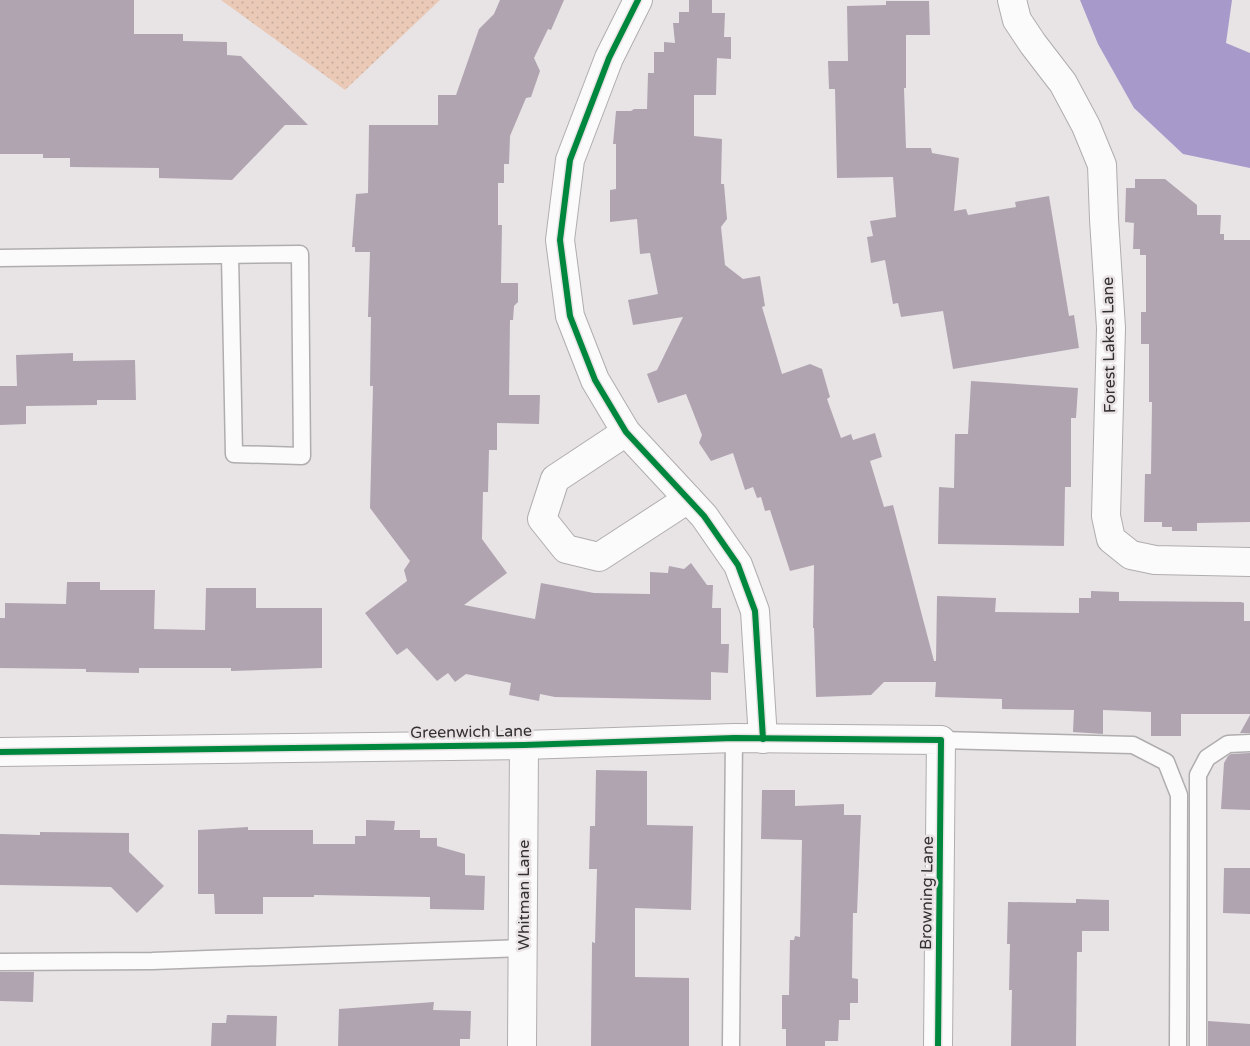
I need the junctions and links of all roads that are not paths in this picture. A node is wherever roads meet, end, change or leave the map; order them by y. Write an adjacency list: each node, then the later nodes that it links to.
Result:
1 (638, 0): 5 (street)
2 (1012, 0): 7 (street, Forest Lakes Lane)
3 (230, 255): 3 (lane); 4 (lane)
4 (0, 258)
5 (626, 432): 6 (street); 6 (street)
6 (688, 499): 9 (street)
7 (1250, 562)
8 (734, 738): 9 (street, Greenwich Lane); 12 (street, Greenwich Lane); 17 (lane)
9 (763, 739): 10 (street, Greenwich Lane)
10 (941, 740): 18 (street, Browning Lane); 19 (lane)
11 (1250, 744): 20 (lane)
12 (524, 745): 13 (street, Greenwich Lane); 14 (street, Whitman Lane)
13 (0, 752)
14 (522, 948): 15 (lane); 16 (street, Whitman Lane)
15 (0, 962)
16 (522, 1046)
17 (731, 1046)
18 (938, 1046)
19 (1178, 1046)
20 (1198, 1046)

